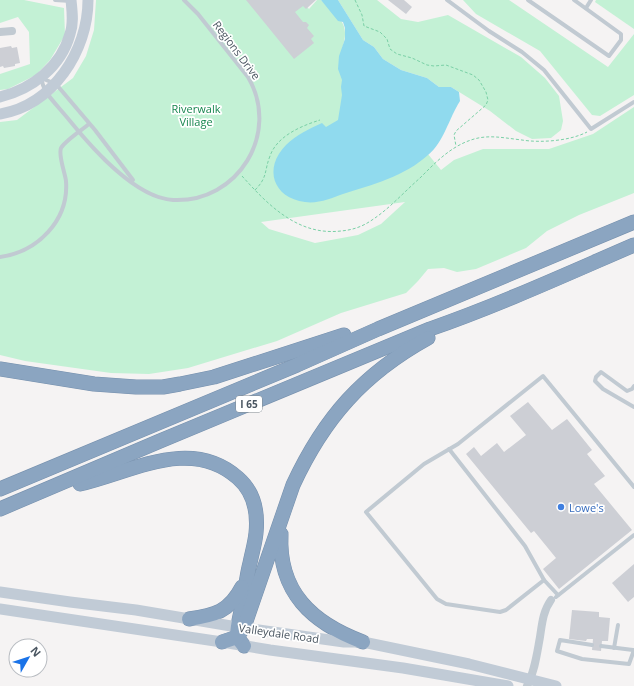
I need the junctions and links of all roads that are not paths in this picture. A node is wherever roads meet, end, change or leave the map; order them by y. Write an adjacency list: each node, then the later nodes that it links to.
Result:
1 (56, 0): 2 (lane)
2 (73, 0): 12 (main road)
3 (88, 0): 13 (main road)
4 (184, 0): 20 (lane, Regions Drive)
5 (447, 0): 16 (lane)
6 (528, 0): 9 (lane)
7 (574, 0): 9 (lane)
8 (591, 0): 9 (lane)
9 (586, 8)
10 (12, 31): 11 (street)
11 (0, 32)
12 (40, 78): 13 (lane, Regions Drive); 14 (lane, Regions Drive); 15 (main road)
13 (56, 84): 14 (main road); 18 (lane, Regions Drive)
14 (46, 92): 17 (main road); 19 (lane, Regions Drive)
15 (0, 97)
16 (634, 102)
17 (0, 114)
18 (89, 124): 19 (lane); 20 (lane, Regions Drive)
19 (79, 132): 20 (lane, Regions Drive); 23 (lane)
20 (141, 189)
21 (634, 222): 24 (highway, I 65)
22 (634, 245): 25 (highway, I 65)
23 (0, 257)
24 (402, 318): 26 (highway); 31 (highway, I 65)
25 (455, 320): 32 (highway, I 65); 34 (highway)
26 (0, 369)
27 (633, 389): 28 (lane)
28 (634, 407)
29 (449, 449): 30 (lane); 36 (lane); 36 (lane)
30 (634, 487)
31 (0, 489)
32 (44, 491): 33 (highway, I 65); 37 (highway)
33 (0, 509)
34 (281, 524): 43 (highway); 45 (highway)
35 (634, 535): 39 (lane)
36 (544, 580): 39 (lane)
37 (246, 582): 41 (highway); 43 (highway)
38 (0, 592): 41 (main road, Valleydale Road)
39 (554, 598): 50 (street)
40 (0, 609): 44 (main road)
41 (189, 619): 43 (main road, Valleydale Road)
42 (618, 625): 48 (lane)
43 (240, 634): 44 (highway); 45 (main road, Valleydale Road); 51 (main road, Valleydale Road)
44 (222, 642)
45 (363, 642): 50 (main road, Valleydale Road)
46 (592, 644): 49 (lane)
47 (601, 646): 48 (lane)
48 (614, 648): 49 (lane)
49 (634, 650)
50 (531, 684): 52 (main road, Valleydale Road)
51 (508, 686)
52 (556, 686)

